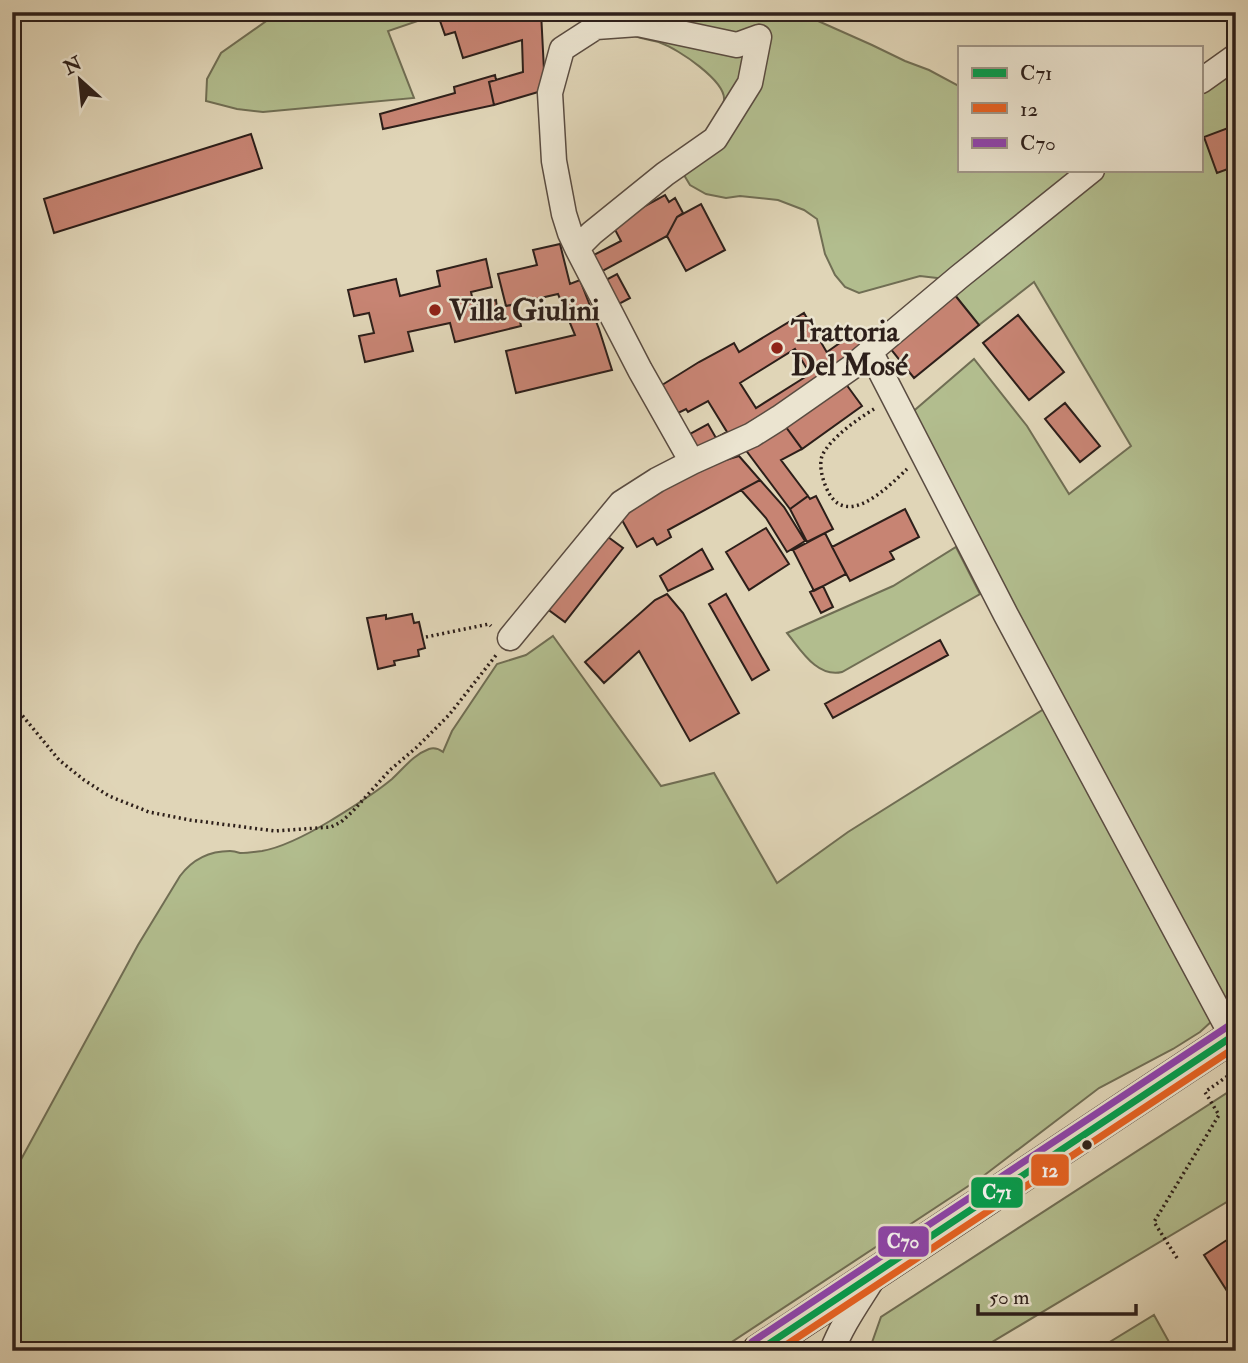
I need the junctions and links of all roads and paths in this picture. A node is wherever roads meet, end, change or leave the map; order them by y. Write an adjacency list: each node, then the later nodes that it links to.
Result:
1 (1236, 56): 2 (street)
2 (1202, 79)
3 (1089, 172): 5 (street)
4 (577, 248): 4 (street); 8 (street)
5 (870, 351): 6 (street); 8 (street)
6 (893, 396): 7 (street); 7 (path)
7 (923, 454): 12 (street)
8 (692, 462): 10 (street)
9 (426, 637): 10 (path)
10 (510, 638): 11 (path)
11 (12, 703)
12 (1228, 1039): 13 (path); 14 (main road)
13 (1177, 1258)
14 (878, 1270): 15 (main road); 16 (street)
15 (759, 1350)
16 (832, 1351)

